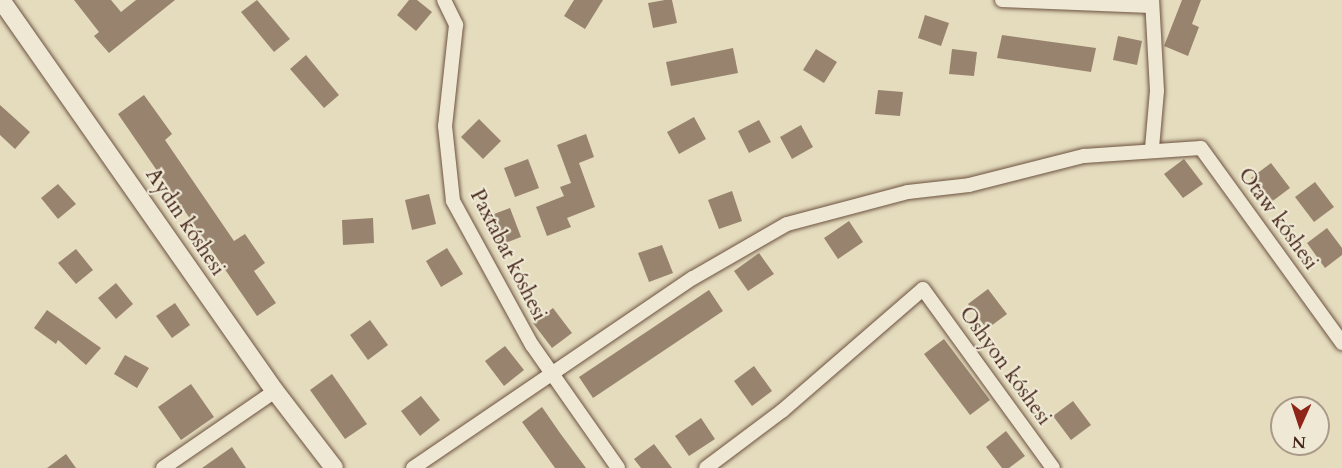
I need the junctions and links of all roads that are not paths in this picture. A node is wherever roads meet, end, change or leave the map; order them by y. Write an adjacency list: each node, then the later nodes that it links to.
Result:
1 (1, 0): 8 (street, Aydın kóshesi)
2 (444, 0): 7 (street, Paxtabat kóshesi)
3 (1002, 0): 4 (street)
4 (1151, 3): 5 (street)
5 (1152, 148): 6 (street, Otaw kóshesi); 7 (street)
6 (1342, 343)
7 (551, 375): 11 (street); 12 (street, Paxtabat kóshesi)
8 (275, 391): 9 (street); 10 (street, Aydın kóshesi)
9 (163, 468)
10 (334, 468)
11 (413, 468)
12 (618, 468)
13 (706, 468): 14 (street, Oshyon kóshesi)
14 (1053, 468)

